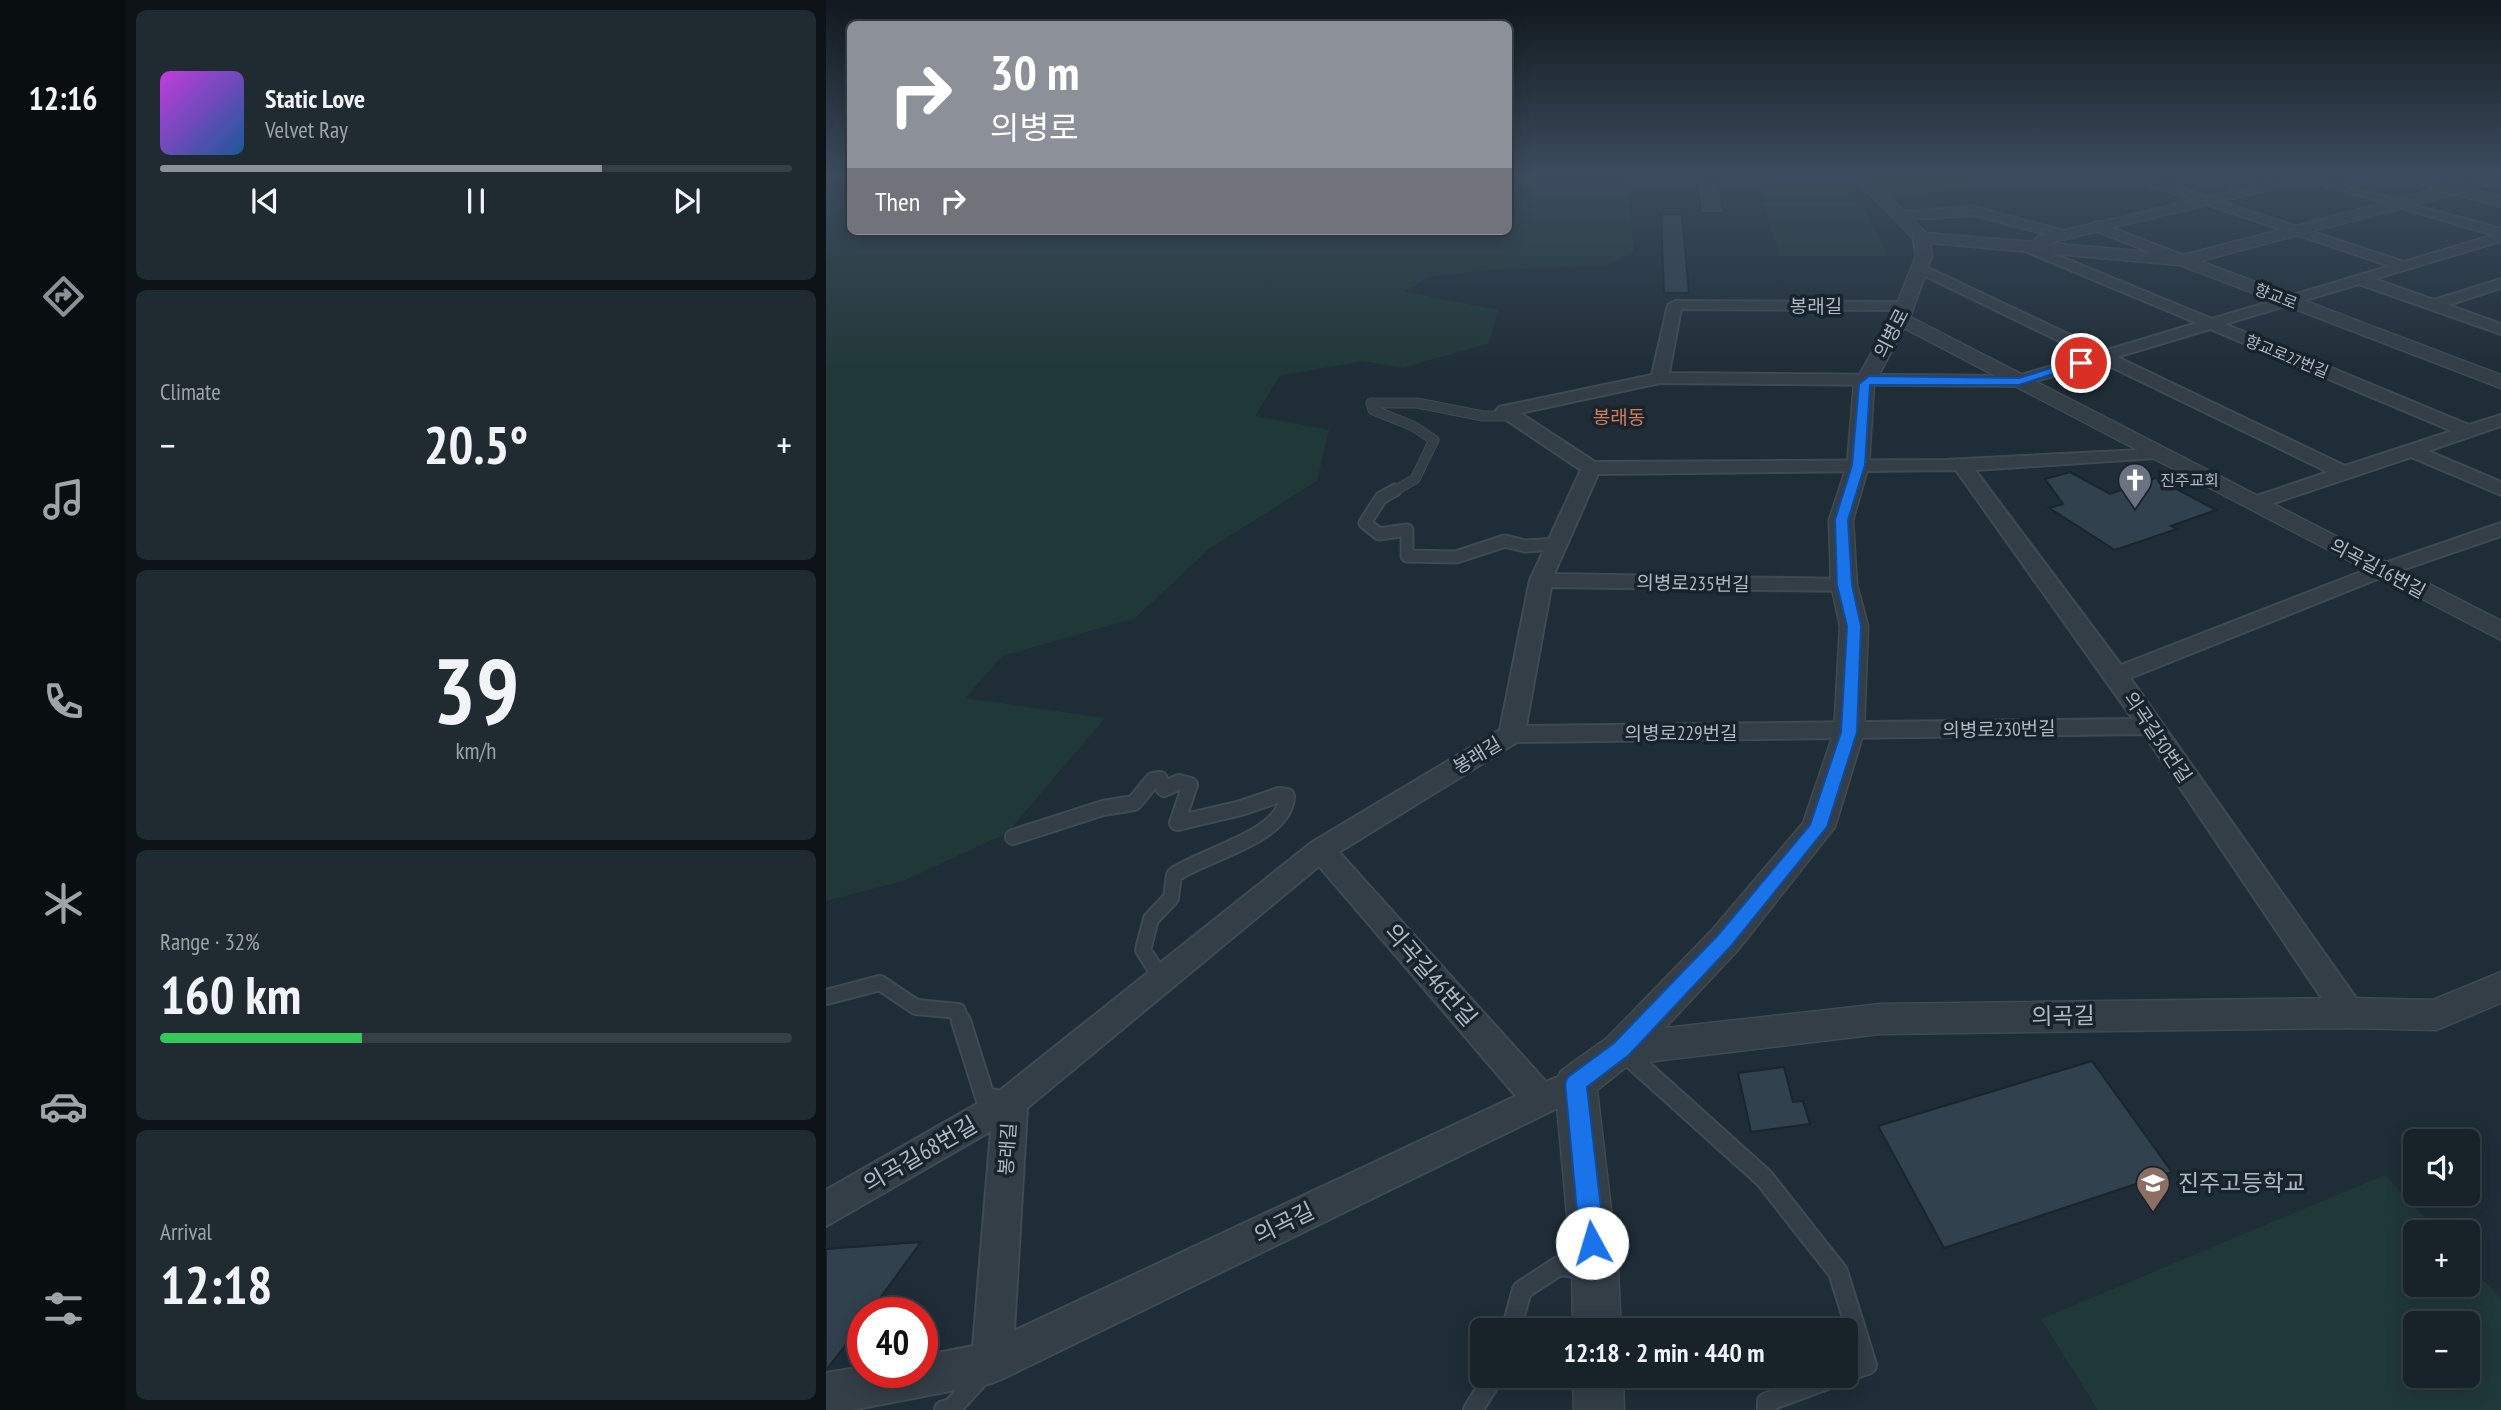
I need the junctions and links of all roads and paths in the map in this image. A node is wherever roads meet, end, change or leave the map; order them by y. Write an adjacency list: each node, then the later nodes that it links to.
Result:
1 (1914, 240): 16 (street, 의병로)
2 (1915, 241): 19 (street)
3 (1929, 241): 9 (street, 향교로)
4 (2040, 241): 9 (street)
5 (2134, 241): 10 (street)
6 (2256, 241): 10 (street)
7 (2329, 241): 11 (street)
8 (2483, 241): 11 (street, 향교로27번길)
9 (2025, 246): 10 (street, 향교로); 17 (street)
10 (2183, 260): 14 (street, 향교로)
11 (2404, 266): 12 (street, 향교로27번길)
12 (2356, 278): 14 (street, 향교로27번길); 15 (street)
13 (2501, 283): 15 (street)
14 (2287, 300): 17 (street, 향교로27번길); 23 (street, 향교로)
15 (2434, 305): 18 (street)
16 (1903, 313): 20 (street, 봉래길); 21 (street, 의병로); 22 (street)
17 (2208, 324): 19 (street, 향교로27번길); 26 (street, 향교로27번길)
18 (2501, 329)
19 (2101, 356): 22 (street, 향교로27번길); 32 (street)
20 (1660, 379): 21 (street, 향교로27번길); 24 (street)
21 (1869, 379): 22 (street, 향교로27번길); 30 (street, 의병로)
22 (2019, 381): 28 (street, 의곡길16번길)
23 (2501, 383)
24 (1513, 416): 31 (street); 37 (lane)
25 (2501, 420): 26 (street)
26 (2468, 431): 27 (street)
27 (2411, 450): 32 (street); 33 (street)
28 (2156, 453): 29 (street); 34 (street, 의곡길16번길)
29 (1961, 464): 30 (street); 43 (street, 의곡길30번길)
30 (1858, 465): 31 (street); 41 (street, 의병로)
31 (1591, 468): 37 (street, 봉래길)
32 (2344, 473): 34 (street)
33 (2501, 489)
34 (2255, 503): 39 (street, 의곡길16번길)
35 (2501, 529): 36 (street)
36 (2480, 538): 38 (street); 39 (street)
37 (1557, 544): 40 (street, 봉래길)
38 (2501, 548)
39 (2383, 570): 42 (street, 의곡길16번길); 43 (street)
40 (1541, 580): 41 (street, 의병로235번길); 46 (street, 봉래길)
41 (1844, 585): 45 (street, 의병로)
42 (2501, 632)
43 (2116, 675): 44 (street, 의곡길30번길)
44 (2150, 726): 45 (street, 의병로230번길); 52 (street, 의곡길30번길)
45 (1849, 732): 46 (street, 의병로229번길); 53 (street, 의병로)
46 (1512, 734): 48 (street, 봉래길)
47 (1013, 837): 49 (lane)
48 (1321, 850): 49 (street, 봉래길); 55 (street, 의곡길46번길)
49 (1161, 978): 56 (street, 봉래길)
50 (2501, 987): 52 (street, 의곡길)
51 (826, 997): 56 (lane, 의곡길68번길)
52 (2349, 1013): 53 (street, 의곡길)
53 (1621, 1049): 54 (street, 의병로); 61 (lane)
54 (1576, 1083): 55 (street, 의곡길); 58 (street)
55 (1541, 1100): 63 (street, 의곡길)
56 (1010, 1101): 57 (street, 의곡길68번길); 63 (street, 봉래길)
57 (826, 1209)
58 (1595, 1270): 59 (lane); 60 (street)
59 (1514, 1318)
60 (1597, 1318)
61 (1852, 1318)
62 (1858, 1336): 64 (lane)
63 (992, 1363): 68 (street, 의곡길); 69 (lane, 의곡길)
64 (1858, 1368)
65 (1487, 1388): 70 (lane)
66 (1598, 1388): 71 (street)
67 (1805, 1388): 72 (lane)
68 (826, 1394)
69 (944, 1410)
70 (1473, 1410)
71 (1599, 1410)
72 (1767, 1410)

